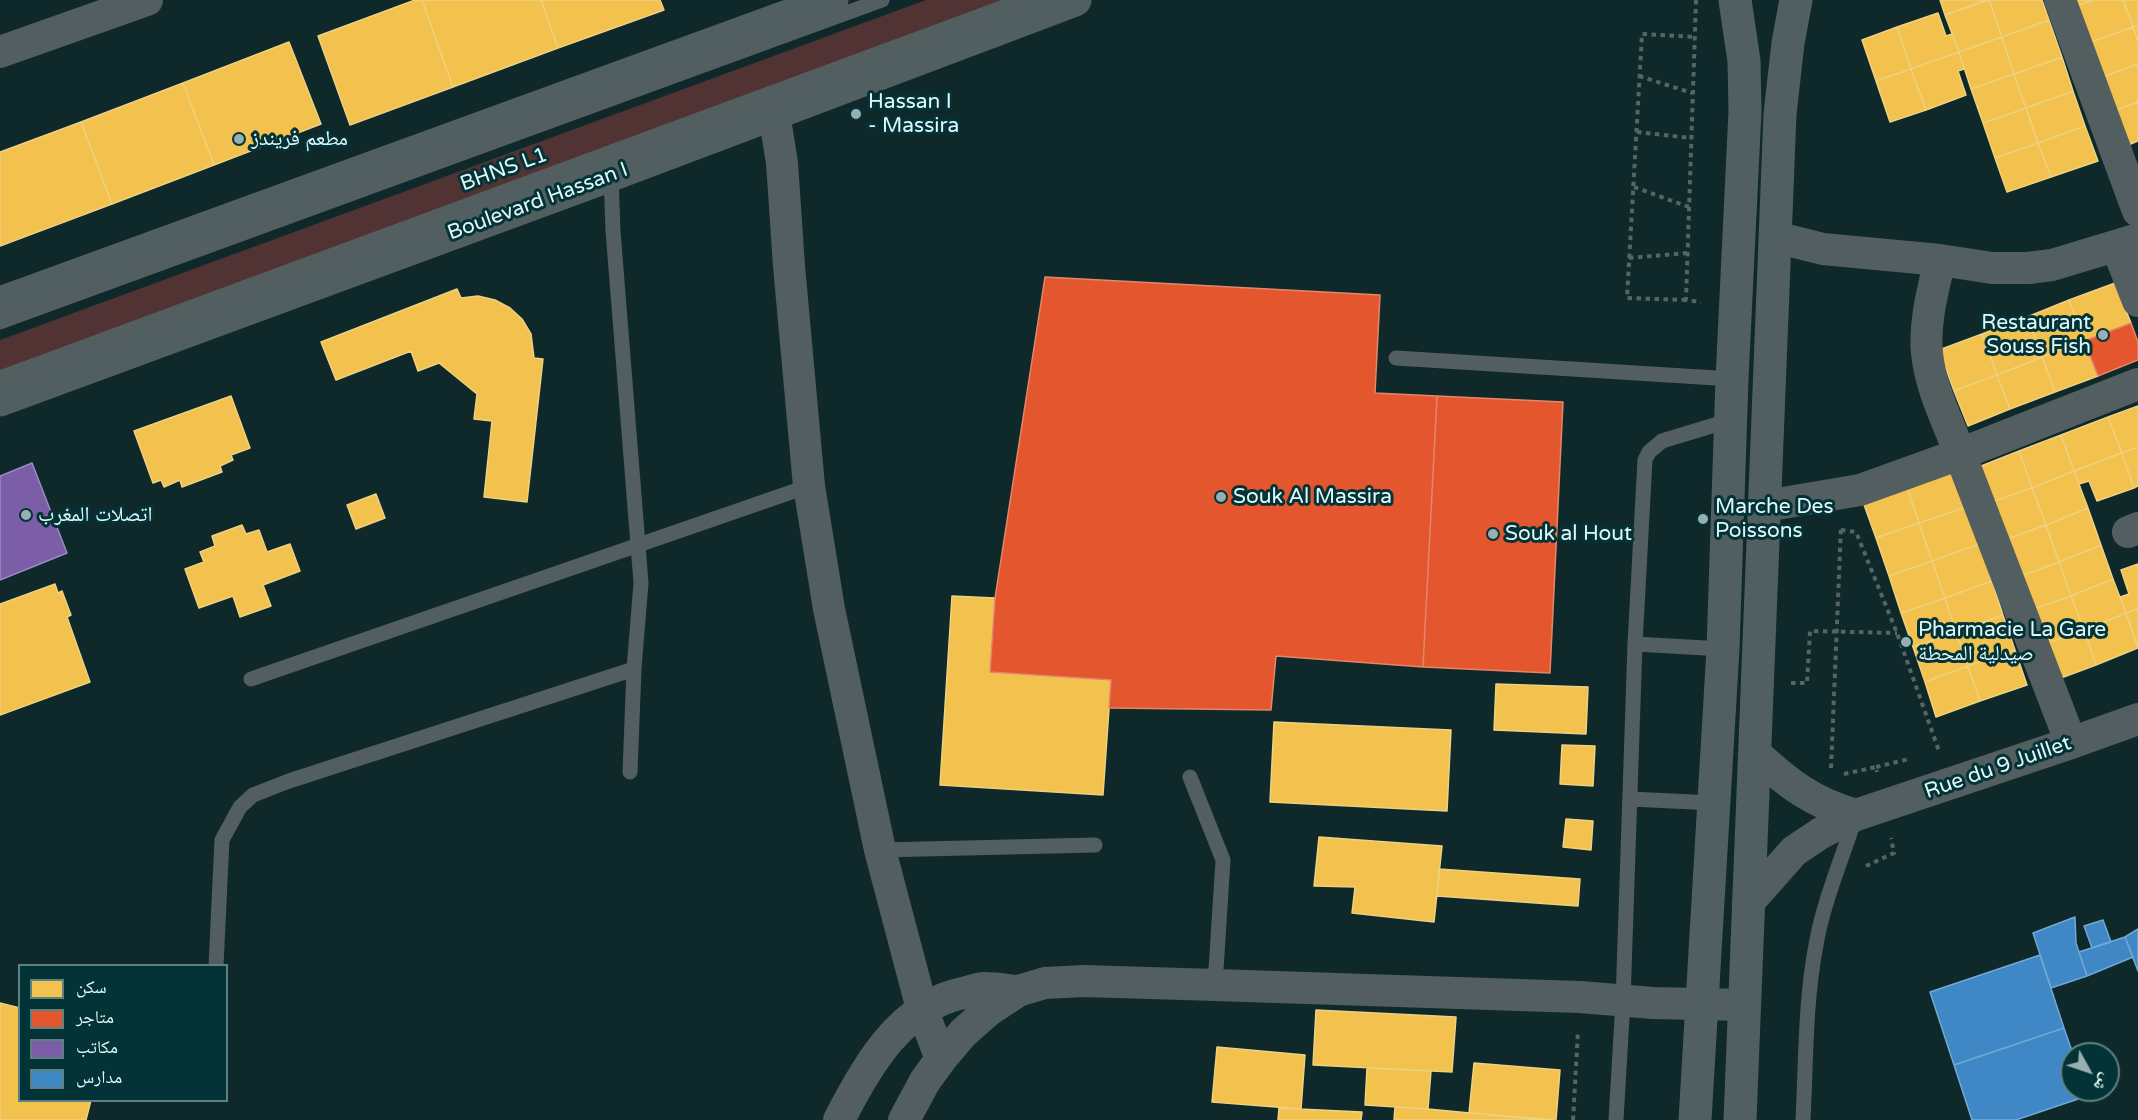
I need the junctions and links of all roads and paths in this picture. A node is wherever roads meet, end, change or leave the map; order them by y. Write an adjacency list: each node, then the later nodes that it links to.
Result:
1 (147, 0): 11 (street)
2 (832, 0): 28 (main road)
3 (882, 0): 30 (lane, BHNS L1)
4 (1023, 0): 32 (lane, BHNS L1)
5 (1075, 0): 14 (main road, Boulevard Hassan I)
6 (1696, 0): 10 (path)
7 (1735, 0): 33 (main road)
8 (1796, 0): 21 (main road)
9 (2060, 0): 20 (street)
10 (1695, 37): 12 (path); 13 (path)
11 (0, 52)
12 (1639, 76): 13 (path); 15 (path)
13 (1692, 93): 16 (path)
14 (774, 113): 17 (main road, Boulevard Hassan I); 38 (street)
15 (1637, 132): 16 (path); 18 (path)
16 (1691, 138): 19 (path)
17 (611, 175): 35 (main road, Boulevard Hassan I); 41 (lane)
18 (1634, 187): 19 (path); 24 (path)
19 (1689, 207): 23 (path)
20 (2138, 211)
21 (1776, 237): 25 (street); 39 (main road)
22 (2128, 243): 25 (street); 27 (street)
23 (1687, 253): 24 (path); 26 (path)
24 (1629, 258): 26 (path)
25 (1940, 260): 37 (street)
26 (1686, 300): 29 (path)
27 (2138, 301)
28 (0, 303)
29 (1701, 312)
30 (0, 322)
31 (1396, 358): 33 (lane)
32 (0, 378)
33 (1732, 380): 36 (main road)
34 (2138, 384): 37 (street)
35 (0, 400)
36 (1731, 420): 43 (lane); 44 (main road)
37 (1960, 454): 39 (street); 49 (street)
38 (809, 486): 41 (lane); 60 (street)
39 (1765, 506): 47 (main road)
40 (1841, 530): 42 (path)
41 (639, 546): 45 (lane); 46 (lane)
42 (1896, 633): 47 (path); 51 (path)
43 (1635, 644): 44 (lane); 56 (lane)
44 (1723, 649): 57 (main road)
45 (634, 669): 54 (lane); 62 (lane)
46 (251, 679)
47 (1758, 683): 50 (main road)
48 (2138, 719): 49 (street, Rue du 9 Juillet)
49 (2071, 743): 58 (street, Rue du 9 Juillet)
50 (1755, 753): 58 (street); 61 (main road)
51 (1929, 754)
52 (1918, 756): 53 (path)
53 (1876, 767)
54 (630, 772)
55 (1190, 777): 63 (lane)
56 (1630, 799): 57 (lane); 66 (lane)
57 (1714, 803): 67 (main road)
58 (1856, 815): 61 (street, Rue du 9 Juillet); 77 (lane)
59 (1095, 846): 60 (lane)
60 (880, 850): 69 (street)
61 (1748, 903): 68 (main road)
62 (216, 964)
63 (1215, 985): 64 (street); 65 (street)
64 (1018, 991): 69 (street); 70 (street)
65 (1580, 997): 66 (street); 73 (path)
66 (1623, 1001): 67 (street); 74 (lane)
67 (1702, 1004): 68 (street); 75 (main road)
68 (1744, 1005): 76 (main road)
69 (922, 1009): 70 (street); 71 (street)
70 (941, 1059): 72 (street)
71 (835, 1115)
72 (904, 1120)
73 (1573, 1120)
74 (1617, 1120)
75 (1695, 1120)
76 (1740, 1120)
77 (1803, 1120)

